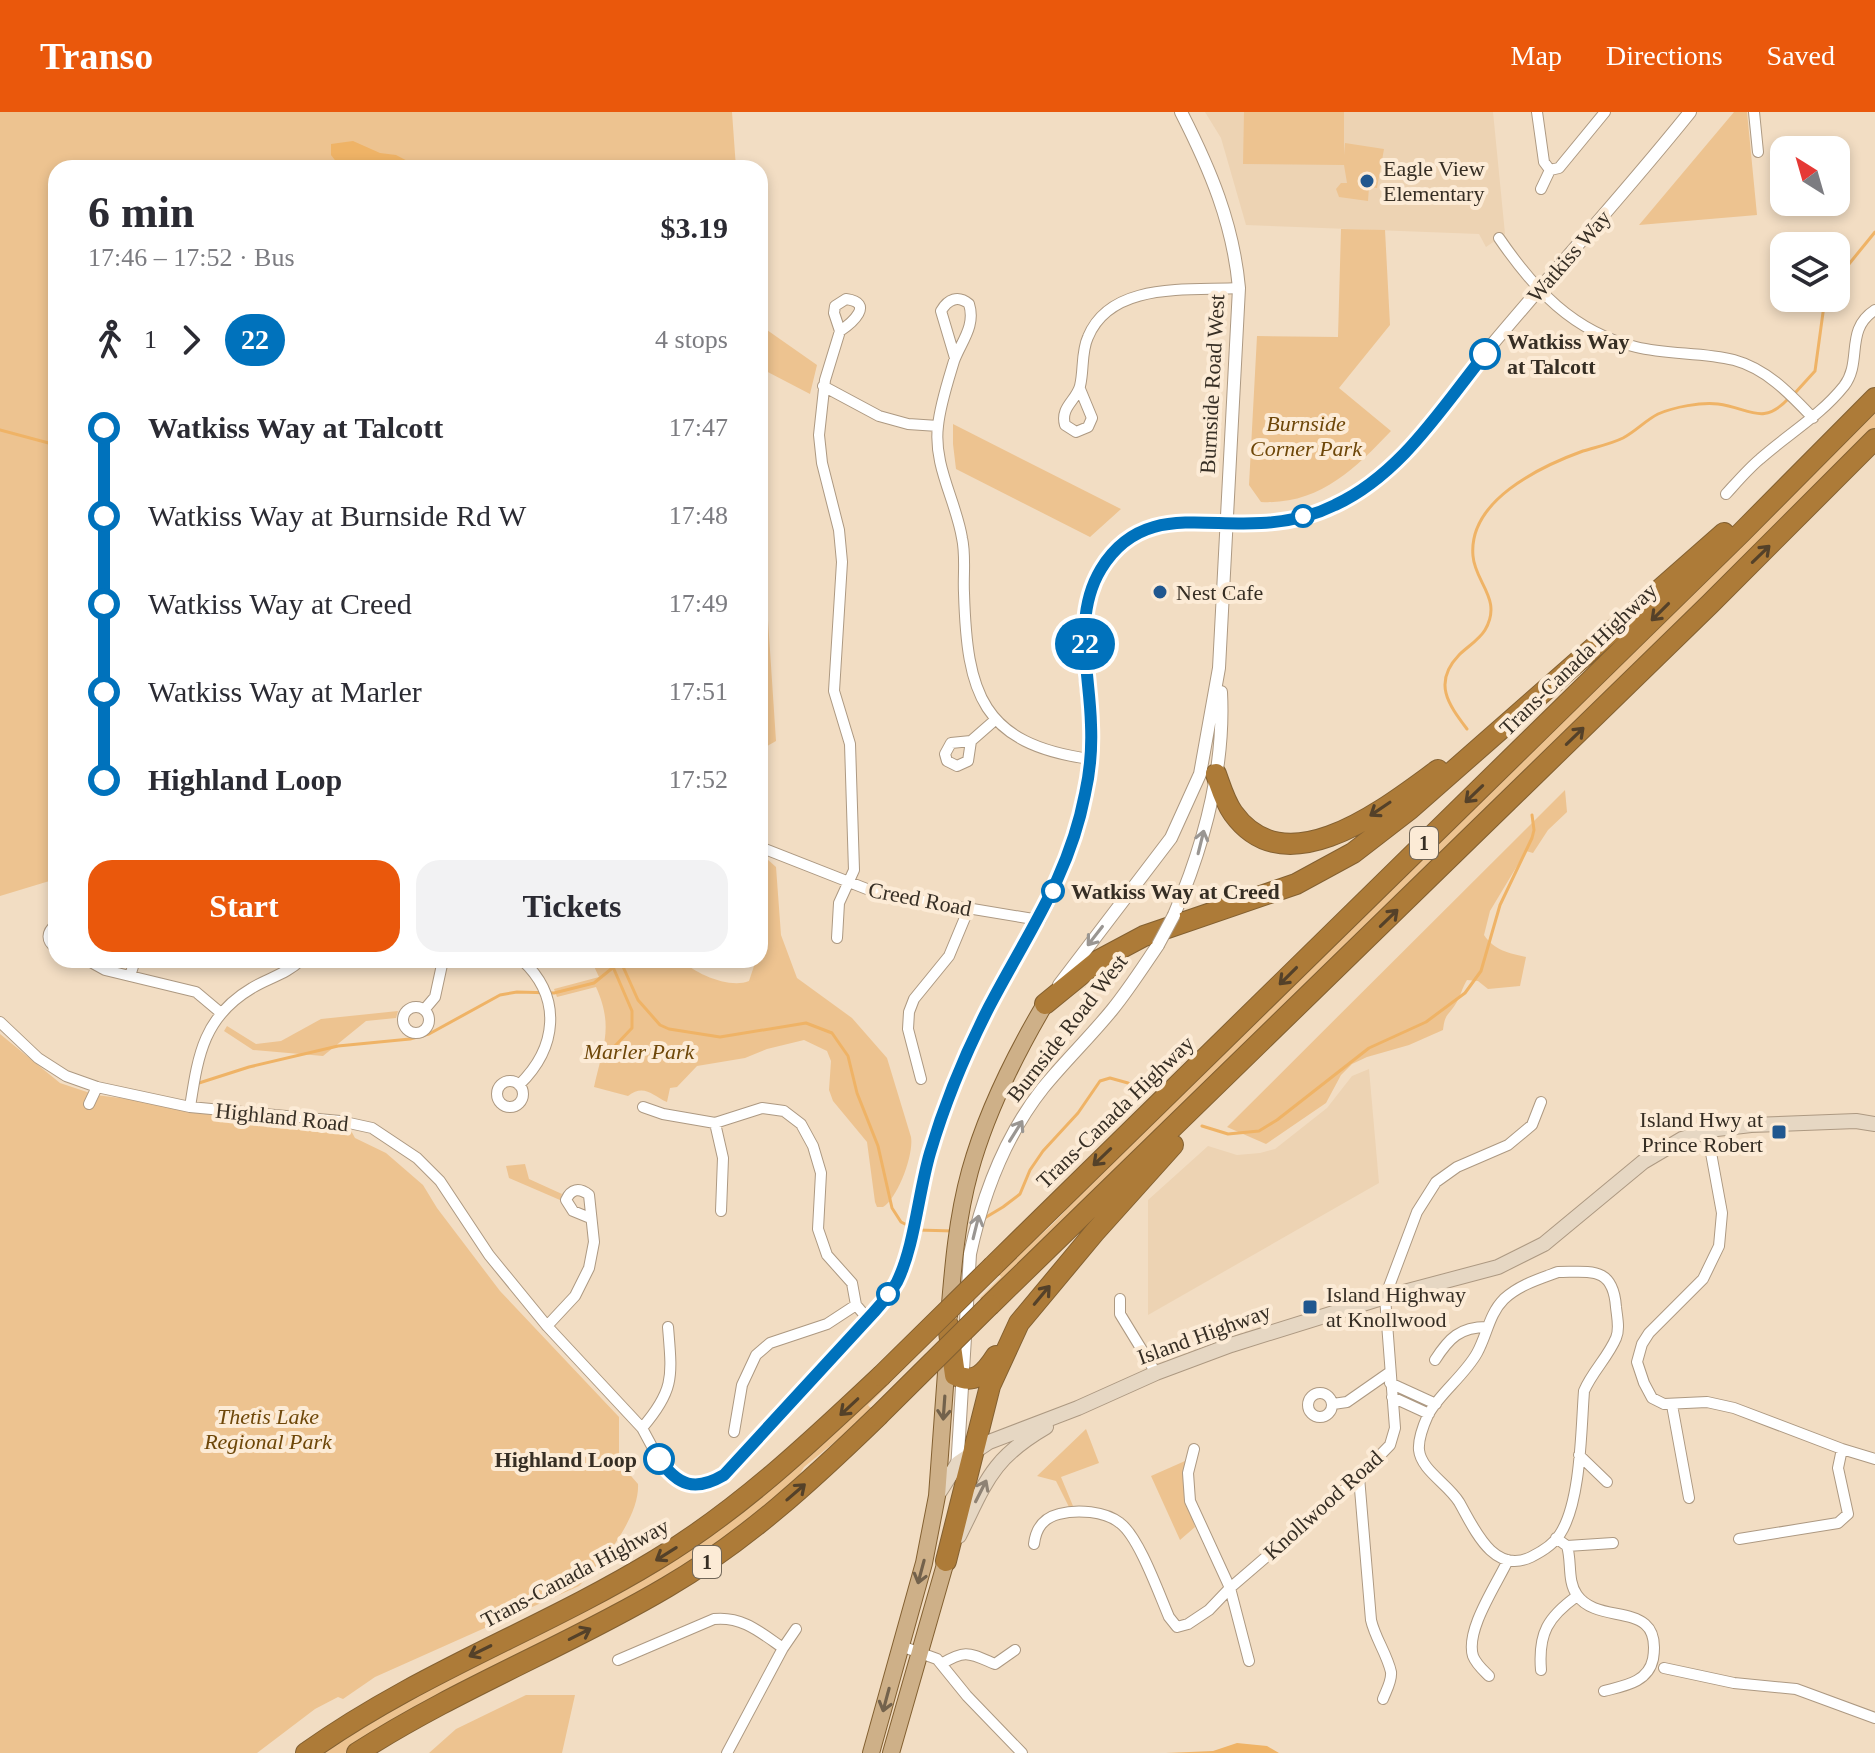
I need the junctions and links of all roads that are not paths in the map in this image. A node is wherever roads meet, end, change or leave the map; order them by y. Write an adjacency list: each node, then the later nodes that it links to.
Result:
1 (1181, 112): 10 (street, Burnside Road West)
2 (1537, 112): 7 (street)
3 (1605, 112): 7 (street)
4 (1690, 112): 11 (street, Watkiss Way)
5 (1754, 112): 6 (street)
6 (1758, 152)
7 (1550, 170): 8 (street)
8 (1541, 189)
9 (1499, 238): 11 (street)
10 (1239, 288): 16 (street); 23 (street, Burnside Road West)
11 (1539, 291): 18 (street); 23 (street, Watkiss Way)
12 (1875, 310): 18 (street)
13 (840, 331): 15 (street)
14 (955, 358): 14 (street); 20 (street)
15 (823, 386): 20 (street); 31 (street)
16 (1080, 389)
17 (1875, 398): 19 (highway, Trans-Canada Highway / 1)
18 (1813, 418): 22 (street)
19 (1854, 419): 25 (highway); 112 (highway, Trans-Canada Highway / 1, one-way to 112, bridge)
20 (938, 426): 26 (street)
21 (1875, 439): 43 (highway, 1, one-way to 21)
22 (1726, 494)
23 (1228, 523): 24 (street, Burnside Road West); 28 (street, Watkiss Way)
24 (1219, 668): 29 (street, Burnside Road West); 41 (street, Burnside Road West, one-way to 41)
25 (1535, 699): 29 (highway, one-way to 29); 41 (highway)
26 (995, 720): 27 (street); 28 (street)
27 (971, 741)
28 (1090, 759): 33 (street, Watkiss Way)
29 (1216, 774): 58 (street, Burnside Road West, one-way to 29, bridge)
30 (768, 850): 31 (street, Creed Road)
31 (847, 883): 32 (street, Creed Road); 34 (street)
32 (969, 908): 33 (street, Creed Road); 46 (street)
33 (1039, 920): 62 (street, Watkiss Way)
34 (837, 938)
35 (101, 968): 40 (street)
36 (132, 968): 40 (street)
37 (293, 968): 44 (street)
38 (441, 968): 42 (street)
39 (529, 968): 47 (street)
40 (130, 976): 44 (street)
41 (1045, 1004): 58 (main road, Burnside Road West)
42 (424, 1010)
43 (1293, 1011): 63 (highway, one-way to 43); 113 (highway, 1, one-way to 43, bridge)
44 (221, 1013): 51 (street)
45 (0, 1022): 48 (street, Highland Road)
46 (921, 1079)
47 (519, 1085)
48 (97, 1087): 50 (street); 51 (street, Highland Road)
49 (1541, 1102): 59 (street)
50 (89, 1104)
51 (190, 1107): 65 (street, Highland Road)
52 (643, 1107): 53 (street)
53 (715, 1123): 56 (street); 61 (street)
54 (1875, 1124): 55 (main road, Island Highway)
55 (1707, 1131): 59 (main road, Island Highway); 75 (street)
56 (721, 1211)
57 (590, 1218): 65 (street)
58 (962, 1250): 64 (main road, Burnside Road West); 71 (street, Burnside Road West)
59 (1385, 1297): 69 (main road, Island Highway); 70 (street, Knollwood Road)
60 (1120, 1299): 69 (street)
61 (856, 1305): 62 (street); 79 (street)
62 (868, 1319): 78 (street, Watkiss Way)
63 (1019, 1323): 71 (highway); 83 (highway)
64 (948, 1325): 71 (highway); 87 (main road, Burnside Road West, one-way to 87)
65 (547, 1326): 78 (street, Highland Road)
66 (668, 1327): 78 (street)
67 (1487, 1327): 68 (street); 74 (street); 82 (street)
68 (1435, 1360)
69 (1156, 1373): 76 (main road, Island Highway)
70 (1390, 1378): 72 (street, Knollwood Road); 73 (street); 74 (street)
71 (963, 1379): 83 (street, Burnside Road West)
72 (1392, 1397): 77 (street); 85 (street, Knollwood Road)
73 (1333, 1404)
74 (1436, 1404): 77 (street)
75 (1672, 1405): 81 (street); 88 (street)
76 (1078, 1408): 83 (main road, Island Highway); 95 (main road, Island Highway, one-way to 76)
77 (1429, 1414): 94 (street)
78 (642, 1428)
79 (734, 1432)
80 (1194, 1449): 96 (street)
81 (1842, 1449): 84 (street); 90 (street)
82 (1579, 1455): 86 (street); 89 (street)
83 (965, 1457): 87 (main road); 95 (highway)
84 (1875, 1459)
85 (1359, 1477): 96 (street, Knollwood Road); 110 (street)
86 (1607, 1482)
87 (937, 1496): 99 (main road, one-way to 99)
88 (1689, 1498)
89 (1556, 1538): 93 (street); 94 (street)
90 (1739, 1539)
91 (1613, 1543): 93 (street)
92 (1034, 1544): 96 (street, Knollwood Road)
93 (1567, 1546): 97 (street)
94 (1508, 1560): 108 (street)
95 (946, 1561): 102 (main road, Island Highway)
96 (1230, 1588): 104 (street)
97 (1577, 1596): 107 (street); 109 (street)
98 (796, 1629): 100 (street)
99 (901, 1646): 102 (street); 115 (main road, one-way to 115)
100 (783, 1648): 103 (street); 114 (street)
101 (1015, 1650): 105 (street)
102 (921, 1653): 105 (street); 116 (main road, Island Highway)
103 (618, 1660)
104 (1249, 1661)
105 (941, 1664): 117 (street)
106 (1664, 1668): 111 (street)
107 (1541, 1670)
108 (1489, 1676)
109 (1604, 1691)
110 (1383, 1699)
111 (1875, 1718)
112 (306, 1753)
113 (357, 1753)
114 (727, 1753)
115 (871, 1753)
116 (891, 1753)
117 (1022, 1753)

